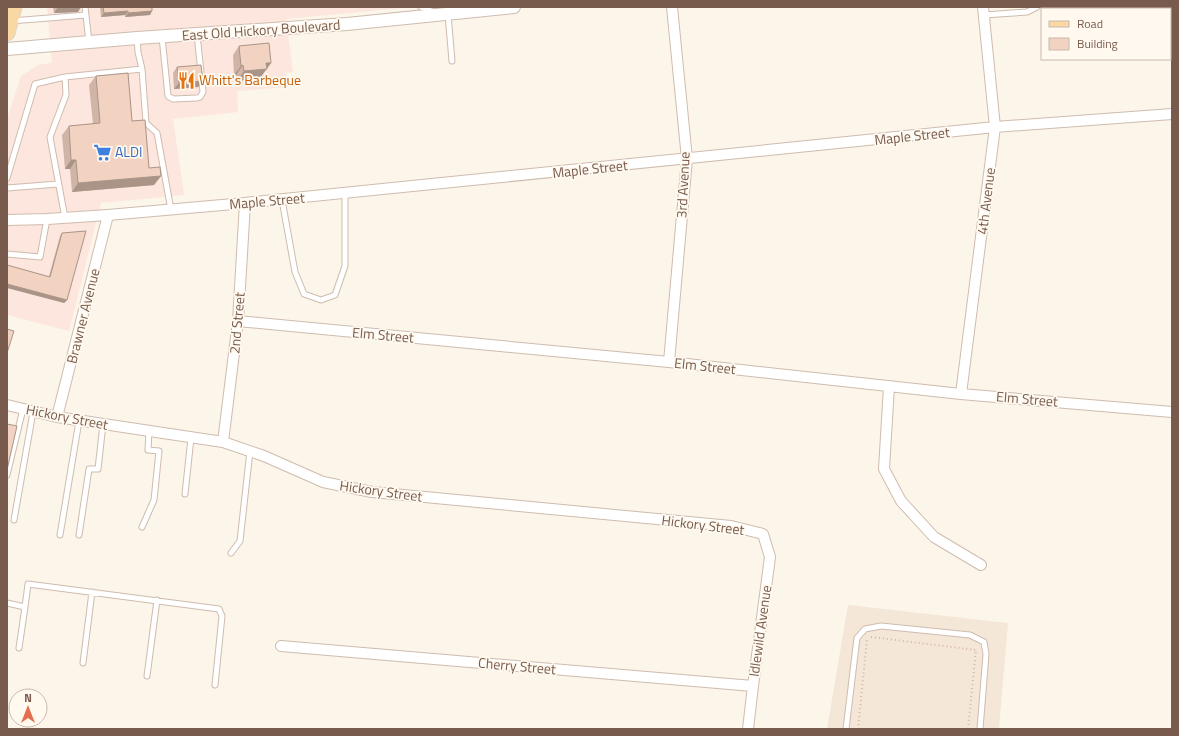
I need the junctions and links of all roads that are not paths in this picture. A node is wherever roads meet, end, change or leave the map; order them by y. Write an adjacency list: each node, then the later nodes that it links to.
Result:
1 (85, 7): 10 (lane)
2 (421, 7): 9 (lane)
3 (514, 7): 6 (street, East Old Hickory Boulevard)
4 (672, 7): 22 (street, 3rd Avenue)
5 (1037, 7): 8 (lane)
6 (493, 8): 7 (street, East Old Hickory Boulevard)
7 (467, 9): 9 (street, East Old Hickory Boulevard)
8 (984, 11): 21 (street, 4th Avenue)
9 (445, 14): 12 (street, East Old Hickory Boulevard); 17 (lane)
10 (86, 15): 11 (lane); 15 (lane)
11 (11, 20)
12 (197, 34): 13 (street, East Old Hickory Boulevard); 13 (lane)
13 (162, 36): 14 (street, East Old Hickory Boulevard)
14 (137, 38): 15 (street, East Old Hickory Boulevard); 18 (lane)
15 (89, 42): 16 (street, East Old Hickory Boulevard)
16 (7, 49)
17 (452, 61)
18 (142, 70): 19 (lane); 29 (lane)
19 (65, 77): 23 (lane); 24 (lane)
20 (1172, 114): 21 (street, Maple Street)
21 (995, 128): 22 (street, Maple Street); 38 (street, 4th Avenue)
22 (687, 159): 26 (street, Maple Street); 36 (street, 3rd Avenue)
23 (7, 178)
24 (58, 184): 25 (lane); 31 (lane)
25 (7, 188)
26 (345, 194): 27 (street, Maple Street); 27 (lane)
27 (282, 200): 28 (street, Maple Street)
28 (246, 203): 29 (street, Maple Street); 35 (street, 2nd Street)
29 (171, 210): 30 (street, Maple Street)
30 (108, 215): 31 (street, Maple Street); 43 (street, Brawner Avenue)
31 (65, 218): 32 (street, Maple Street)
32 (47, 219): 33 (street, Maple Street); 34 (lane)
33 (7, 220)
34 (7, 254)
35 (238, 321): 36 (street, Elm Street); 48 (street, 2nd Street)
36 (668, 362): 37 (street, Elm Street)
37 (889, 386): 38 (street, Elm Street); 58 (street)
38 (961, 394): 42 (street, Elm Street)
39 (7, 405): 40 (street, Hickory Street)
40 (23, 409): 41 (street, Hickory Street); 50 (lane)
41 (33, 412): 43 (street, Hickory Street); 52 (lane)
42 (1172, 412)
43 (57, 417): 44 (street, Hickory Street)
44 (79, 421): 45 (street, Hickory Street); 55 (lane)
45 (103, 424): 46 (street, Hickory Street); 56 (lane)
46 (149, 431): 47 (street, Hickory Street); 53 (lane)
47 (191, 438): 48 (street, Hickory Street); 51 (lane)
48 (223, 442): 49 (street, Hickory Street)
49 (250, 451): 54 (street, Hickory Street); 57 (lane)
50 (7, 475)
51 (185, 494)
52 (14, 520)
53 (142, 527)
54 (763, 534): 68 (street, Idlewild Avenue)
55 (60, 535)
56 (79, 535)
57 (231, 553)
58 (981, 565)
59 (92, 592): 60 (lane); 62 (lane); 65 (lane)
60 (157, 600): 66 (lane); 67 (lane)
61 (7, 603): 62 (lane)
62 (25, 607): 64 (lane)
63 (281, 646): 68 (street, Cherry Street)
64 (20, 648)
65 (83, 662)
66 (147, 676)
67 (214, 685)
68 (753, 686): 69 (street, Idlewild Avenue)
69 (748, 729)
70 (846, 729): 71 (lane)
71 (980, 729)

